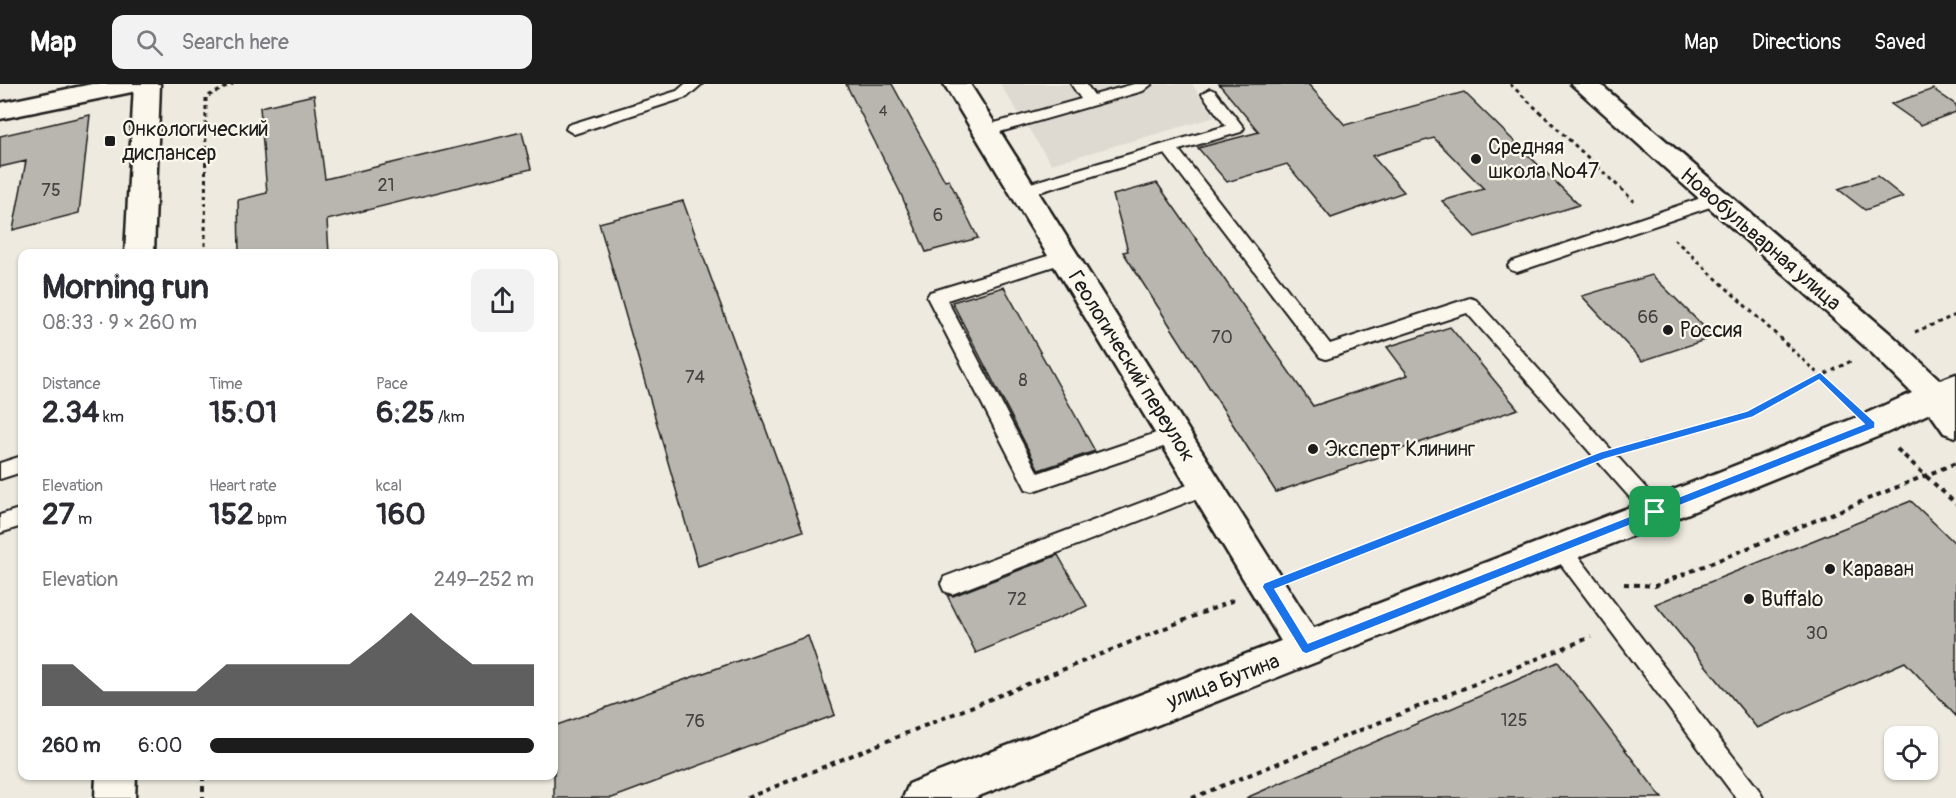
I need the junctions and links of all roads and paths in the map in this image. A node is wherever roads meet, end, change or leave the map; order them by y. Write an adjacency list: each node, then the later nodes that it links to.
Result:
1 (132, 84): 12 (street)
2 (147, 84): 19 (street)
3 (233, 84): 20 (path)
4 (695, 84): 13 (lane)
5 (957, 84): 14 (street, Геологический переулок)
6 (1078, 84): 11 (lane)
7 (1145, 84): 11 (lane)
8 (1510, 84): 18 (path)
9 (1584, 84): 17 (street, Новобульварная улица)
10 (1210, 94): 15 (lane)
11 (1091, 102): 14 (lane)
12 (0, 111)
13 (574, 129)
14 (986, 131): 16 (street, Геологический переулок)
15 (1169, 149): 16 (lane); 29 (lane)
16 (1023, 191): 21 (street, Геологический переулок)
17 (1716, 199): 18 (lane); 24 (street, Новобульварная улица)
18 (1654, 220): 22 (lane); 25 (path)
19 (139, 249)
20 (206, 249)
21 (1064, 257): 28 (street, Геологический переулок); 28 (lane)
22 (1517, 266)
23 (1956, 315): 24 (path)
24 (1883, 345): 25 (path); 26 (street, Новобульварная улица)
25 (1820, 375): 27 (path); 29 (path)
26 (1951, 403): 27 (street, улица Бутина)
27 (1872, 425): 33 (path); 36 (street, улица Бутина)
28 (1174, 435): 34 (street, Геологический переулок)
29 (1604, 455): 36 (lane); 41 (path)
30 (1956, 463): 33 (path)
31 (18, 466): 32 (lane)
32 (0, 471)
33 (1927, 476): 35 (path); 42 (path)
34 (1206, 486): 40 (lane); 41 (street, Геологический переулок)
35 (1956, 504)
36 (1655, 512): 39 (street, улица Бутина)
37 (18, 518): 38 (lane)
38 (0, 524)
39 (1561, 549): 42 (lane); 43 (street, улица Бутина)
40 (952, 584)
41 (1268, 587): 43 (street, Геологический переулок); 48 (path)
42 (1594, 591): 50 (path); 51 (lane)
43 (1306, 649): 49 (street, улица Бутина)
44 (116, 780): 46 (street)
45 (203, 780): 47 (path)
46 (116, 798)
47 (203, 798)
48 (747, 798)
49 (923, 798)
50 (1192, 798)
51 (1751, 798)

